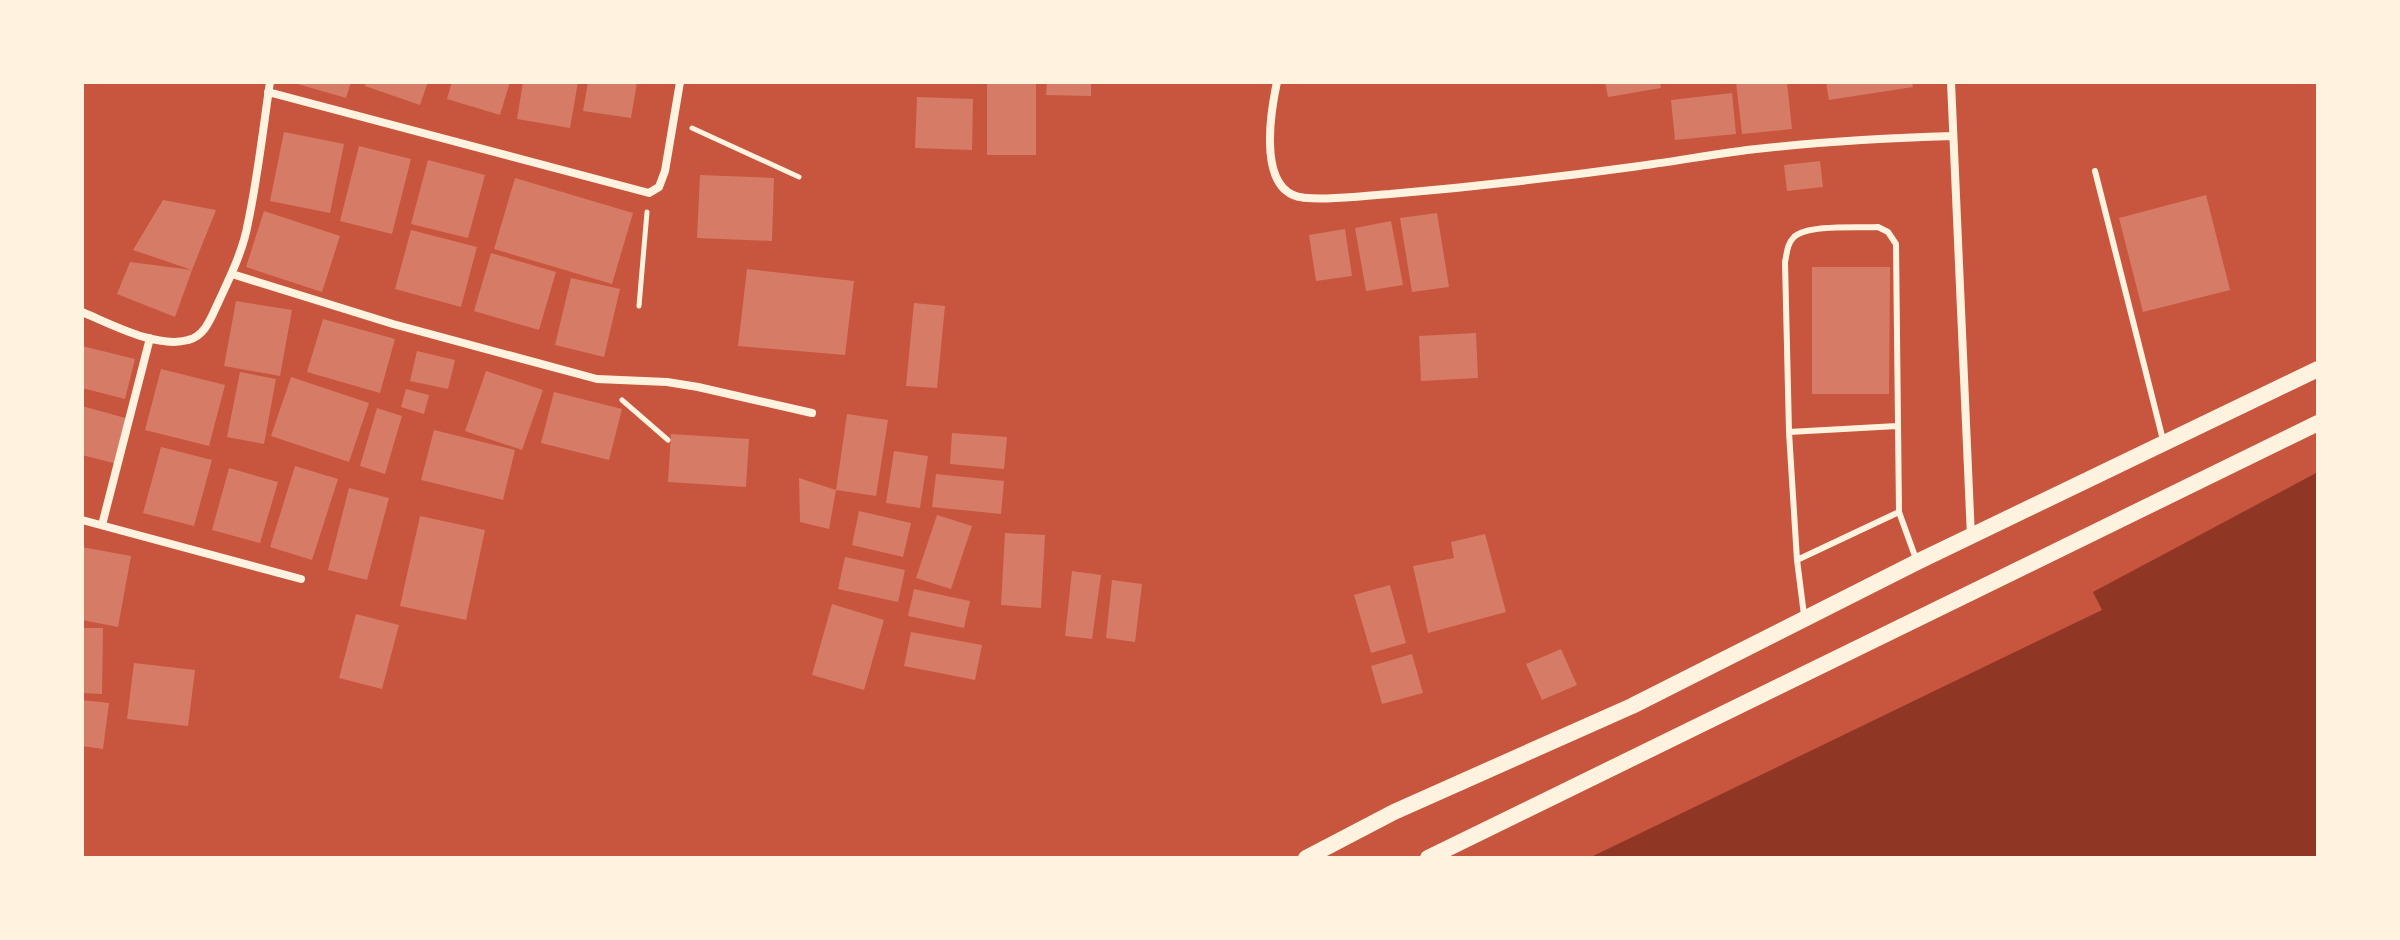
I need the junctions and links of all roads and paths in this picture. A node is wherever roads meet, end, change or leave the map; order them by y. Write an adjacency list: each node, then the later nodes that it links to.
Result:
1 (270, 82): 5 (street)
2 (680, 82): 6 (street)
3 (1277, 82): 7 (street)
4 (1951, 82): 7 (street)
5 (268, 92): 10 (street); 11 (street)
6 (673, 119): 9 (path); 10 (street)
7 (1953, 136): 26 (street)
8 (2095, 171): 22 (lane)
9 (799, 177)
10 (649, 193): 12 (path)
11 (232, 274): 14 (street); 16 (street)
12 (639, 306)
13 (82, 312): 14 (street)
14 (150, 338): 25 (street)
15 (2318, 369): 22 (main road)
16 (597, 379): 17 (street); 21 (path)
17 (812, 413)
18 (2318, 423): 32 (main road)
19 (1897, 426): 20 (lane); 20 (lane); 23 (lane)
20 (1789, 432): 27 (lane)
21 (668, 440)
22 (2164, 443): 26 (main road)
23 (1899, 512): 27 (lane); 28 (lane)
24 (82, 520): 25 (street)
25 (102, 525): 29 (street)
26 (1971, 538): 28 (main road)
27 (1797, 560): 30 (lane)
28 (1917, 562): 30 (main road)
29 (301, 579)
30 (1804, 618): 31 (main road)
31 (1306, 858)
32 (1428, 858)

